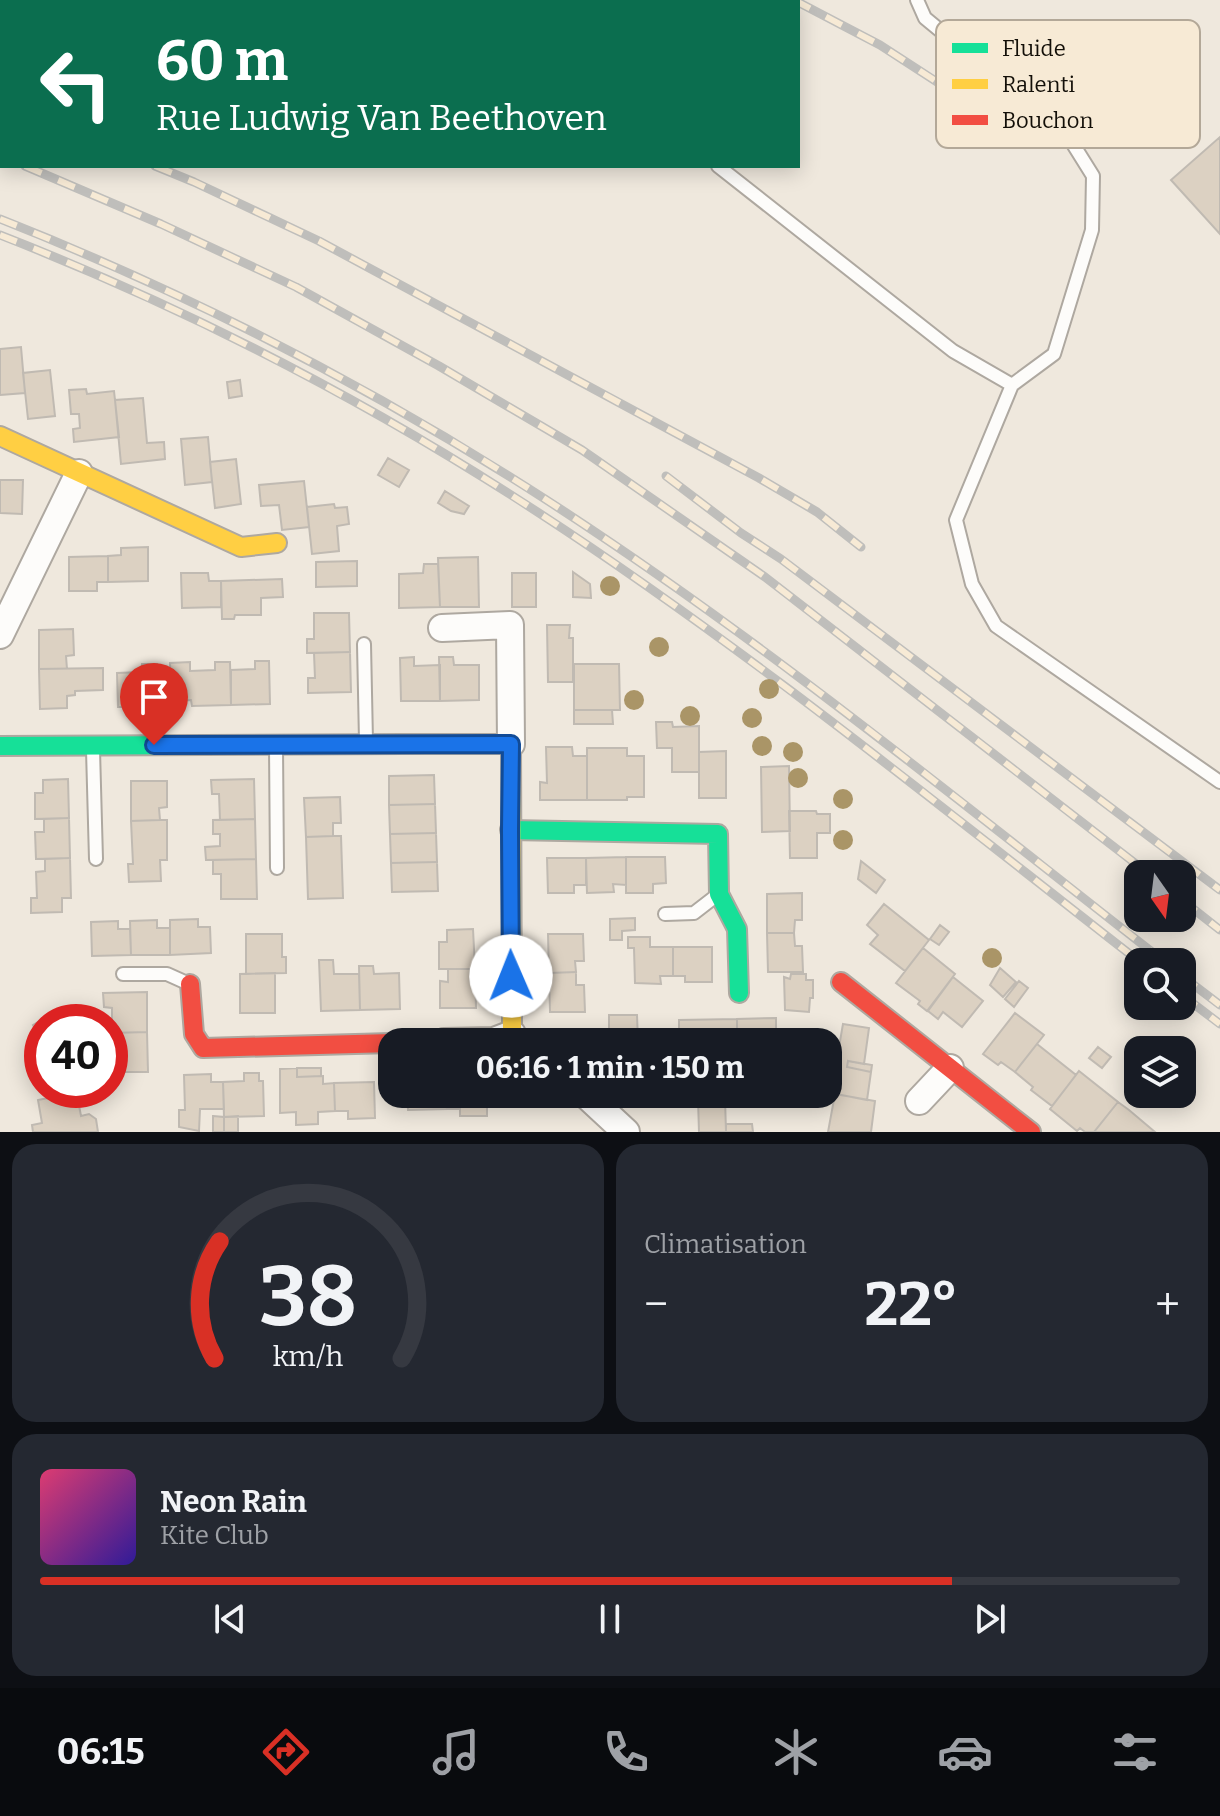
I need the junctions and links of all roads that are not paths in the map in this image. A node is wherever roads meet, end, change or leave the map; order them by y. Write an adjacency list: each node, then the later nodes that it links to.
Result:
1 (917, 0): 2 (lane)
2 (936, 27)
3 (1076, 148): 5 (lane)
4 (721, 168): 5 (lane)
5 (1012, 385): 17 (lane)
6 (0, 436): 7 (street)
7 (79, 473): 8 (street); 10 (street)
8 (277, 543)
9 (442, 628): 12 (street)
10 (0, 635)
11 (364, 644): 14 (lane)
12 (511, 744): 14 (street); 18 (street)
13 (276, 745): 14 (street); 16 (street); 20 (lane)
14 (366, 745)
15 (8, 746): 16 (street)
16 (93, 746): 19 (lane)
17 (1220, 782)
18 (510, 830): 21 (street); 27 (street)
19 (96, 859)
20 (277, 868)
21 (719, 894): 22 (lane); 26 (street)
22 (665, 914)
23 (123, 974): 25 (lane)
24 (841, 982): 29 (street)
25 (190, 984): 28 (street)
26 (739, 993)
27 (517, 1028)
28 (378, 1043)
29 (950, 1068): 30 (street); 33 (street)
30 (919, 1101)
31 (600, 1108): 32 (street)
32 (626, 1132)
33 (1031, 1132)

